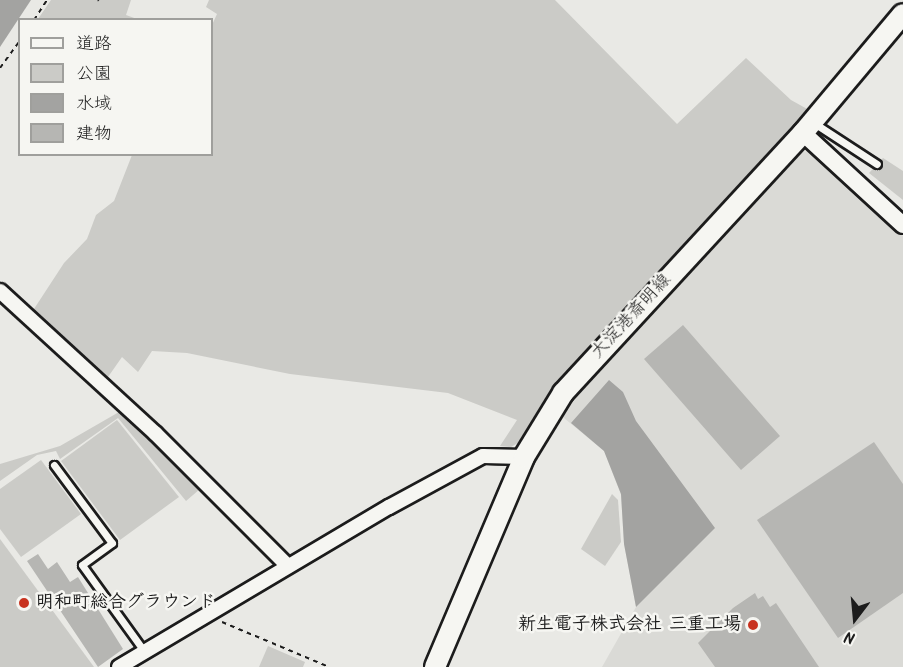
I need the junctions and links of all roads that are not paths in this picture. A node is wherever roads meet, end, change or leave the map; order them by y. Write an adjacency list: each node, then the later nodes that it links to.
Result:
1 (903, 14): 2 (main road, 大淀港斎明線)
2 (807, 127): 3 (lane); 4 (street); 6 (main road, 大淀港斎明線)
3 (877, 164)
4 (903, 225)
5 (0, 291): 8 (street)
6 (524, 457): 8 (street); 11 (main road, 大淀港斎明線)
7 (54, 465): 9 (lane)
8 (288, 567): 9 (street)
9 (144, 651): 10 (street)
10 (119, 667)
11 (435, 667)

